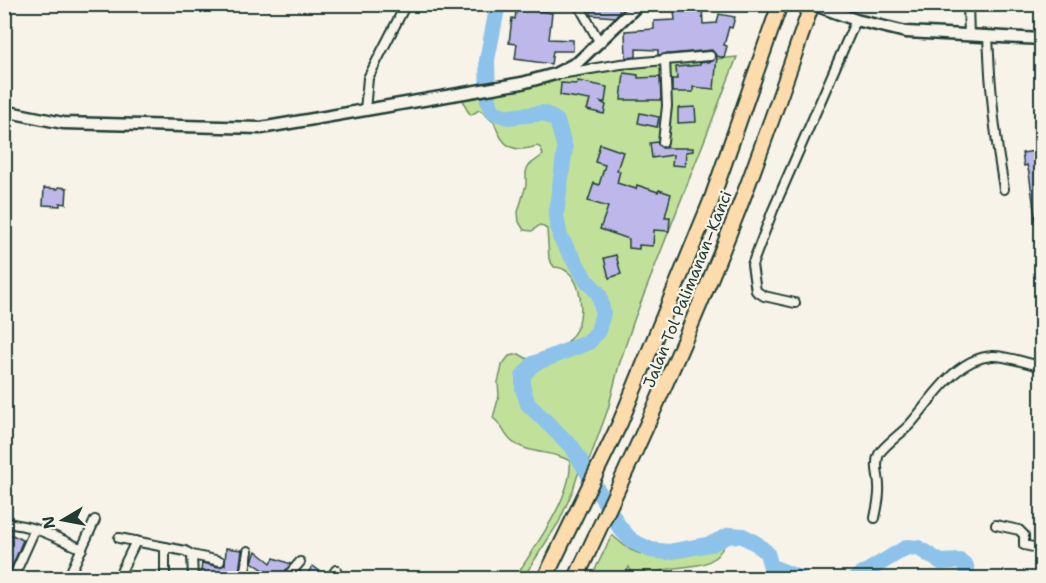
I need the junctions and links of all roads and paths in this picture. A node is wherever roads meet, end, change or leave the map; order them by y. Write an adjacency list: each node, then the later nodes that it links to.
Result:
1 (406, 4): 15 (street)
2 (578, 4): 11 (street)
3 (639, 4): 11 (street)
4 (780, 4): 44 (highway, Jalan Tol Palimanan–Kanci)
5 (812, 4): 7 (street); 45 (highway, Jalan Tol Palimanan–Kanci)
6 (968, 4): 8 (street)
7 (856, 20): 8 (street); 19 (street)
8 (969, 36): 9 (street)
9 (988, 37): 10 (street); 18 (street)
10 (1041, 39)
11 (600, 43): 14 (street)
12 (710, 56): 13 (street)
13 (665, 59): 14 (street); 17 (street)
14 (555, 74): 15 (street)
15 (365, 110): 16 (street)
16 (4, 111)
17 (663, 142)
18 (1004, 189)
19 (795, 303)
20 (1041, 366): 21 (street)
21 (875, 518)
22 (95, 520): 29 (street)
23 (4, 523): 25 (street)
24 (996, 525): 30 (street)
25 (36, 529): 29 (street); 37 (street)
26 (119, 538): 27 (street)
27 (136, 542): 28 (street); 39 (street)
28 (165, 547): 32 (street); 40 (street)
29 (82, 549): 38 (street)
30 (1041, 549)
31 (248, 551): 36 (street)
32 (192, 555): 33 (street); 41 (street)
33 (220, 561)
34 (300, 562): 42 (street)
35 (336, 570): 43 (street)
36 (247, 577)
37 (13, 579)
38 (68, 579)
39 (118, 579)
40 (165, 579)
41 (193, 579)
42 (286, 579)
43 (330, 579)
44 (545, 579)
45 (576, 579)

